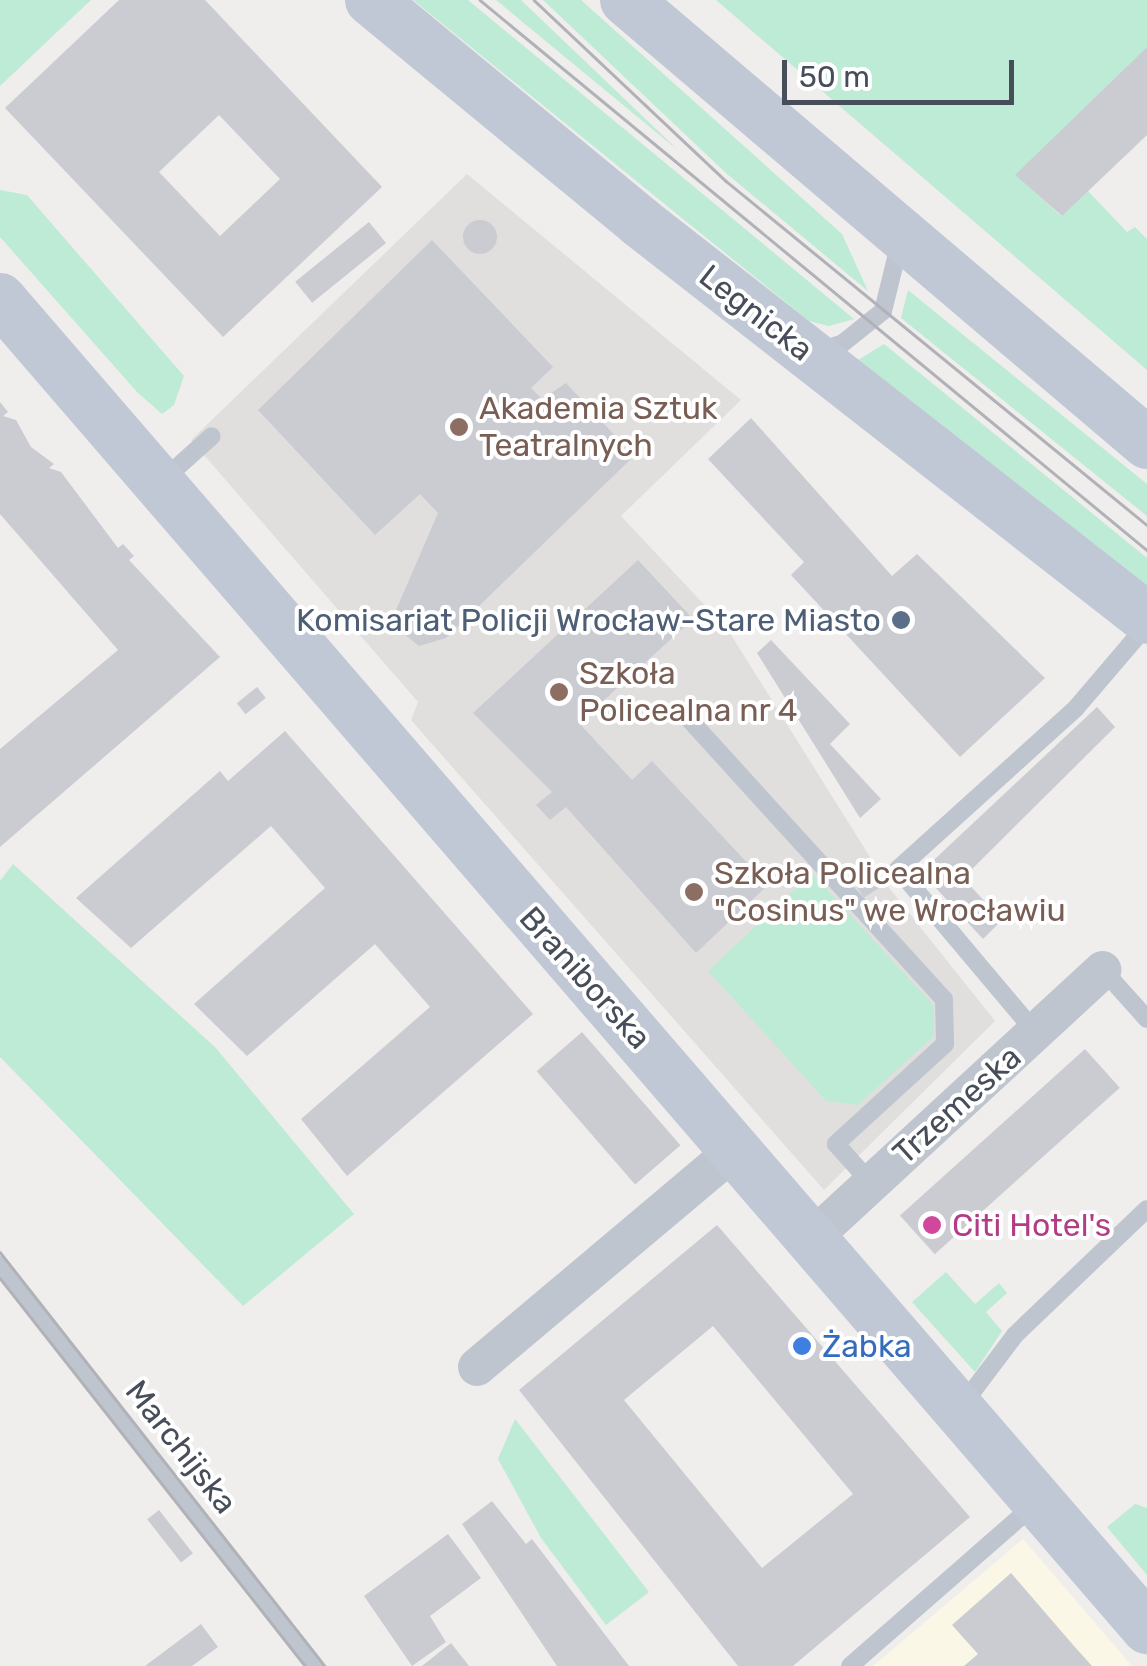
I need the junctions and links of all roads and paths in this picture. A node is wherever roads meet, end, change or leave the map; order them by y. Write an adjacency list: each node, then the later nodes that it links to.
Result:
1 (372, 0): 5 (street, Legnicka)
2 (626, 0): 3 (street)
3 (900, 238): 5 (lane); 7 (street)
4 (7, 312): 8 (street, Braniborska)
5 (808, 354): 9 (street, Legnicka)
6 (212, 436): 8 (lane)
7 (1147, 443)
8 (156, 486): 14 (street, Braniborska)
9 (1147, 621): 13 (lane)
10 (688, 718): 15 (lane)
11 (1103, 970): 12 (lane); 13 (street, Trzemeska)
12 (1147, 1018)
13 (1036, 1033): 15 (street, Trzemeska)
14 (738, 1147): 17 (street, Braniborska); 19 (street)
15 (871, 1183): 17 (street, Trzemeska)
16 (1147, 1209): 20 (lane)
17 (810, 1240): 20 (street, Braniborska)
18 (0, 1265): 23 (lane, Marchijska)
19 (476, 1367)
20 (958, 1409): 21 (street, Braniborska)
21 (1038, 1502): 22 (street, Braniborska); 24 (lane)
22 (1147, 1628)
23 (315, 1666)
24 (850, 1666)

